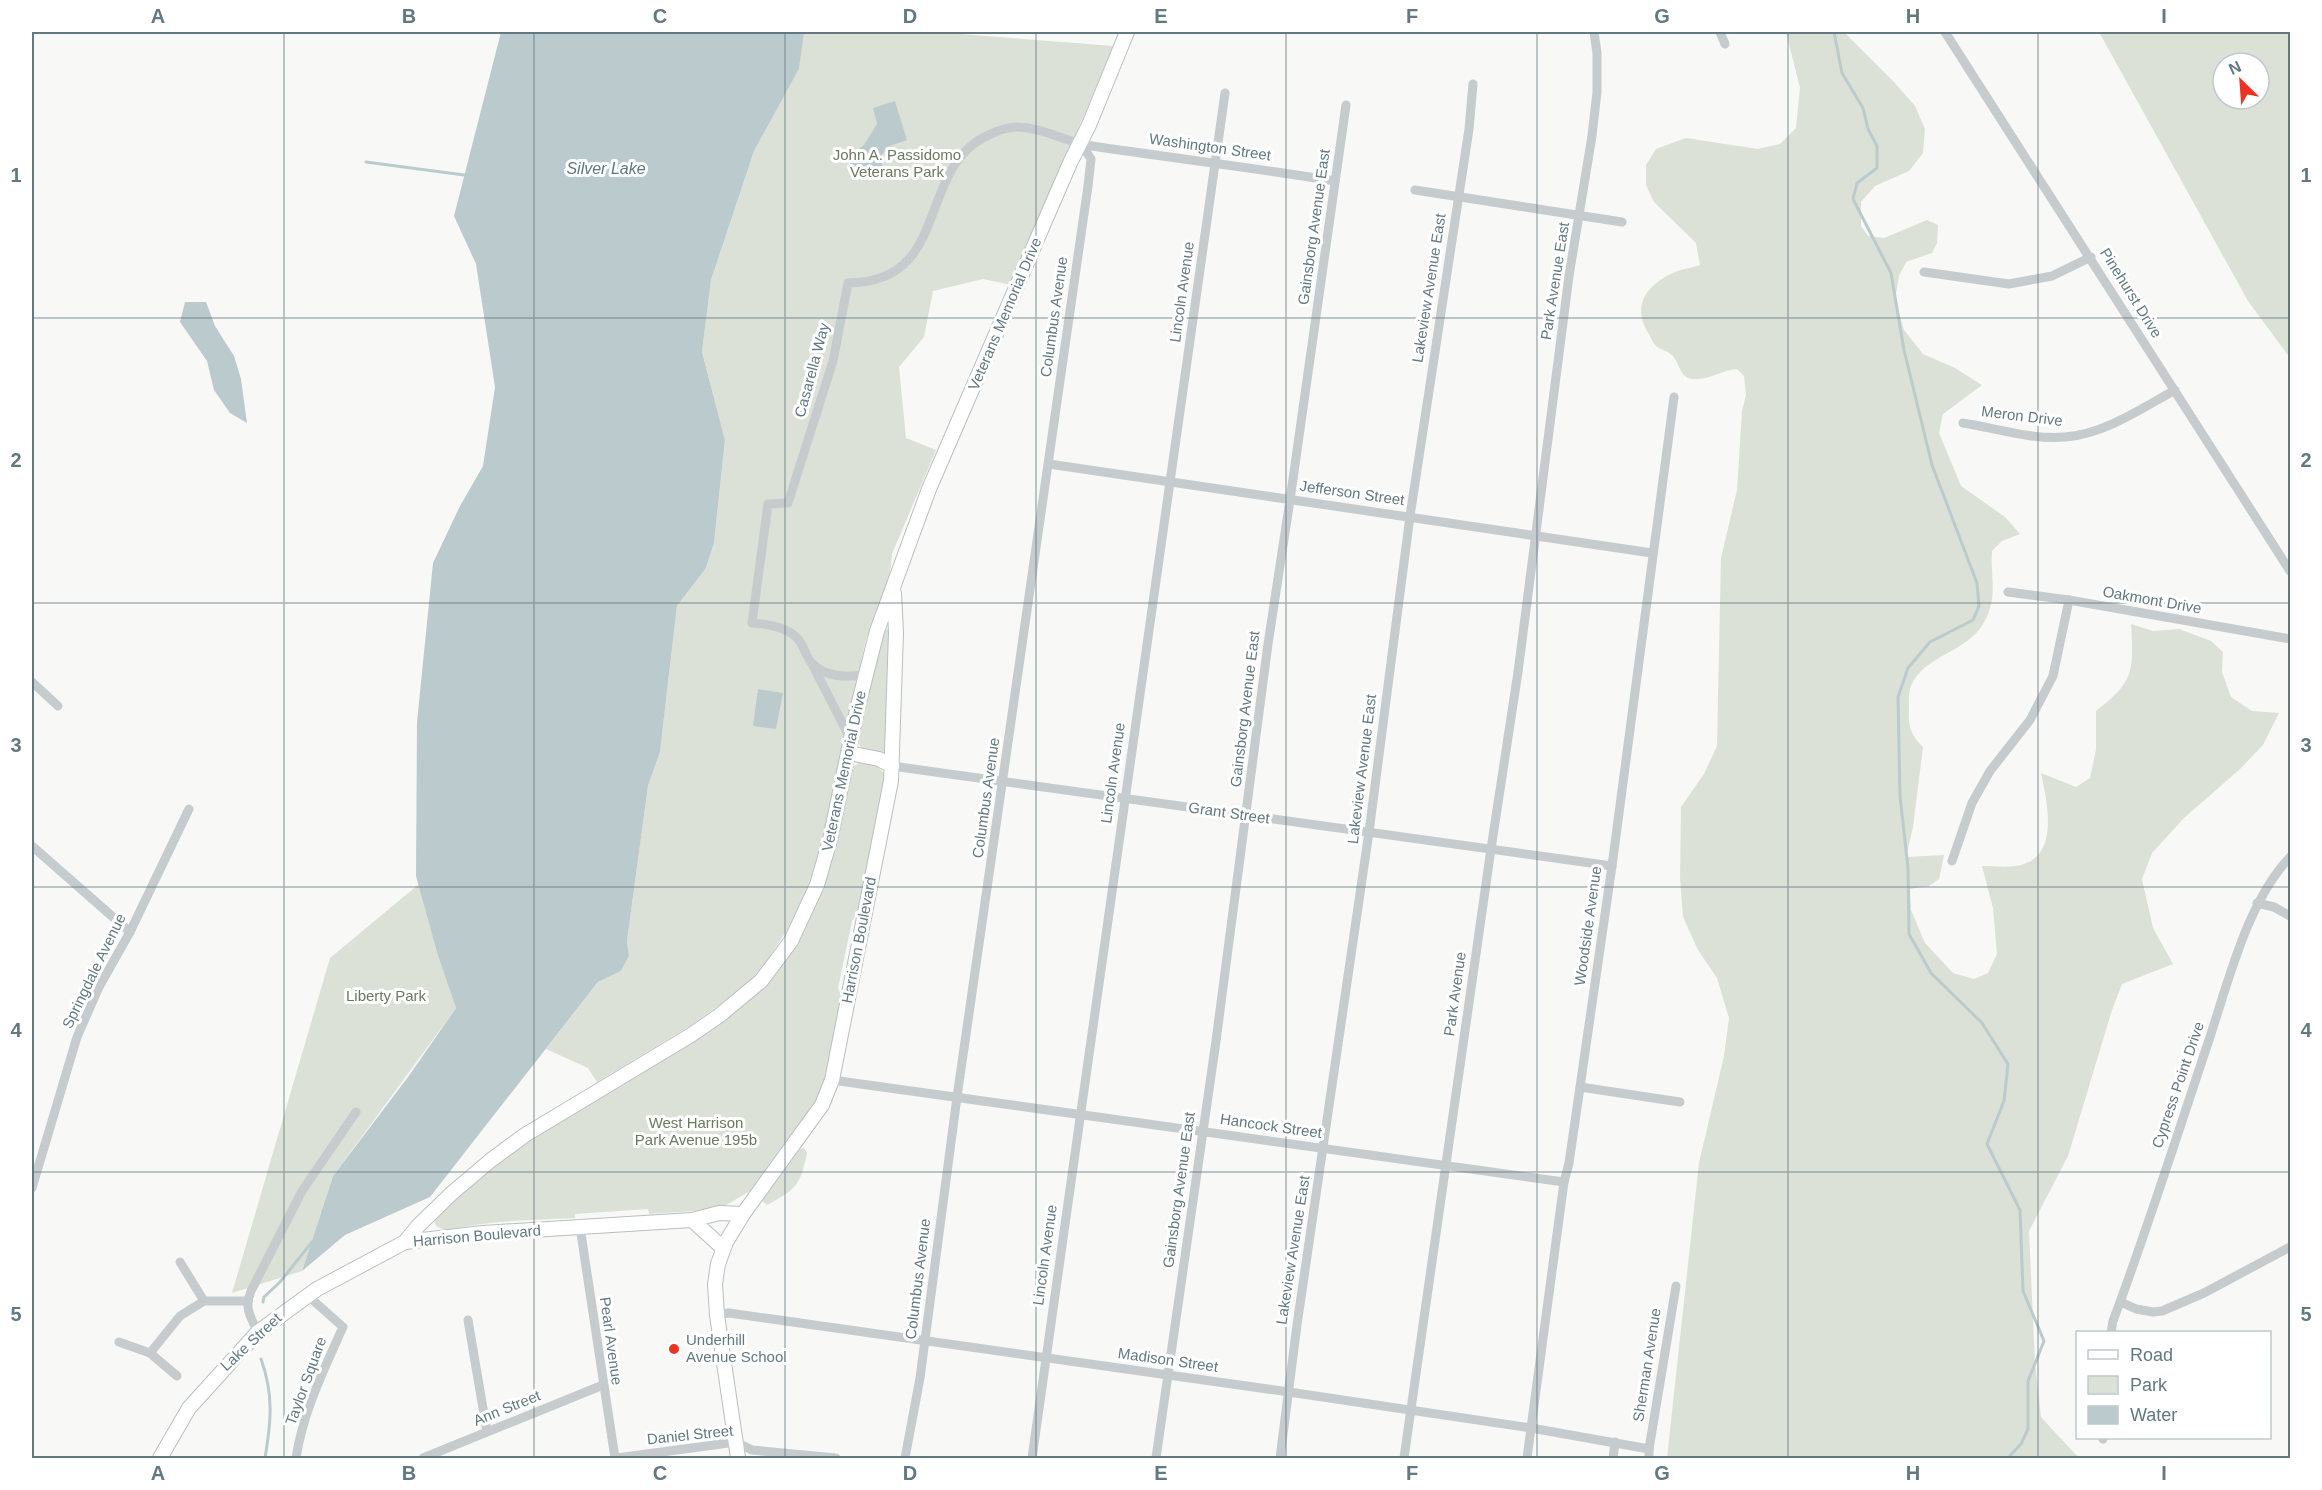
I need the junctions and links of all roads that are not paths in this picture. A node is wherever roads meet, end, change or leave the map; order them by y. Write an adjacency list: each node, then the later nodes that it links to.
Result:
1 (1127, 32): 9 (main road, Veterans Memorial Drive)
2 (1594, 32): 14 (street, Park Avenue East)
3 (1720, 32): 5 (street)
4 (1945, 32): 16 (street, Pinehurst Drive)
5 (1725, 44)
6 (1473, 84): 13 (street, Lakeview Avenue East)
7 (1225, 93): 10 (street, Lincoln Avenue)
8 (1346, 105): 11 (street, Gainsborg Avenue East)
9 (1081, 144): 10 (street, Washington Street); 21 (street, Columbus Avenue); 28 (main road, Veterans Memorial Drive); 32 (street, Casarella Way)
10 (1216, 162): 11 (street, Washington Street); 22 (street, Lincoln Avenue)
11 (1335, 182): 23 (street, Gainsborg Avenue East)
12 (1415, 190): 13 (street)
13 (1458, 197): 14 (street); 24 (street, Lakeview Avenue East)
14 (1580, 216): 15 (street); 25 (street, Park Avenue East)
15 (1622, 222)
16 (2091, 257): 17 (street); 18 (street, Pinehurst Drive)
17 (1924, 272)
18 (2175, 390): 20 (street, Meron Drive); 27 (street, Pinehurst Drive)
19 (1674, 398): 26 (street, Woodside Avenue)
20 (1963, 423)
21 (1048, 464): 22 (street, Jefferson Street); 38 (street, Columbus Avenue)
22 (1170, 483): 23 (street, Jefferson Street); 39 (street, Lincoln Avenue)
23 (1290, 500): 24 (street, Jefferson Street); 41 (street, Gainsborg Avenue East)
24 (1410, 516): 25 (street, Jefferson Street); 42 (street, Lakeview Avenue East)
25 (1535, 535): 26 (street, Jefferson Street); 44 (street, Park Avenue)
26 (1652, 553): 47 (street, Woodside Avenue)
27 (2290, 571)
28 (894, 587): 33 (main road, Veterans Memorial Drive); 37 (main road, Harrison Boulevard)
29 (2008, 592): 30 (street, Oakmont Drive)
30 (2069, 600): 31 (street, Oakmont Drive); 46 (street)
31 (2290, 639)
32 (811, 662): 33 (street, Casarella Way); 36 (street)
33 (865, 675): 36 (main road, Veterans Memorial Drive)
34 (32, 682): 35 (street)
35 (58, 706)
36 (850, 747): 37 (main road, Grant Street); 65 (main road, Veterans Memorial Drive)
37 (892, 766): 38 (street, Grant Street); 51 (main road, Harrison Boulevard)
38 (1004, 781): 39 (street, Grant Street); 53 (street, Columbus Avenue)
39 (1125, 798): 41 (street, Grant Street); 56 (street, Lincoln Avenue)
40 (189, 809): 50 (street, Springdale Avenue)
41 (1247, 815): 42 (street, Grant Street); 57 (street, Gainsborg Avenue East)
42 (1369, 832): 44 (street, Grant Street); 58 (street, Lakeview Avenue East)
43 (32, 846): 50 (street)
44 (1491, 849): 47 (street, Grant Street); 59 (street, Park Avenue)
45 (2290, 856): 48 (street, Cypress Point Drive)
46 (1952, 861)
47 (1612, 866): 52 (street, Woodside Avenue)
48 (2257, 903): 49 (street); 73 (street, Cypress Point Drive)
49 (2290, 916)
50 (130, 932): 61 (street, Springdale Avenue)
51 (832, 1080): 53 (street, Hancock Street); 62 (main road, Harrison Boulevard)
52 (1580, 1087): 54 (street); 60 (street, Woodside Avenue)
53 (957, 1097): 56 (street, Hancock Street); 78 (street, Columbus Avenue)
54 (1680, 1102)
55 (356, 1112): 72 (street)
56 (1080, 1114): 57 (street, Hancock Street); 81 (street, Lincoln Avenue)
57 (1202, 1131): 58 (street, Hancock Street); 82 (street, Gainsborg Avenue East)
58 (1324, 1148): 59 (street, Hancock Street); 85 (street, Lakeview Avenue East)
59 (1446, 1165): 60 (street, Hancock Street); 86 (street, Park Avenue)
60 (1564, 1182): 87 (street, Woodside Avenue)
61 (32, 1188)
62 (743, 1214): 63 (main road, Harrison Boulevard); 67 (main road)
63 (692, 1220): 64 (main road, Harrison Boulevard); 67 (main road)
64 (579, 1227): 65 (main road, Harrison Boulevard); 84 (street, Pearl Avenue)
65 (405, 1242): 70 (main road, Lake Street)
66 (2290, 1247): 73 (street)
67 (723, 1248): 74 (main road)
68 (180, 1262): 71 (street)
69 (1676, 1286): 91 (street, Sherman Avenue)
70 (307, 1295): 77 (main road, Lake Street); 93 (street, Taylor Square)
71 (204, 1301): 72 (street); 80 (street)
72 (247, 1301): 77 (street)
73 (2121, 1302): 76 (street, Cypress Point Drive)
74 (717, 1315): 78 (street, Madison Street); 89 (main road)
75 (468, 1320): 88 (street)
76 (2111, 1331)
77 (258, 1332): 92 (main road, Lake Street)
78 (925, 1341): 81 (street, Madison Street); 98 (street, Columbus Avenue)
79 (119, 1342): 80 (street)
80 (150, 1353): 83 (street)
81 (1046, 1358): 82 (street, Madison Street); 99 (street, Lincoln Avenue)
82 (1167, 1375): 85 (street, Madison Street); 100 (street, Gainsborg Avenue East)
83 (177, 1376)
84 (603, 1385): 88 (street, Ann Street); 95 (street, Pearl Avenue)
85 (1289, 1392): 86 (street, Madison Street); 101 (street, Lakeview Avenue East)
86 (1411, 1410): 87 (street, Madison Street); 102 (street, Park Avenue)
87 (1531, 1428): 90 (street, Madison Street); 103 (street, Woodside Avenue)
88 (487, 1432): 94 (street, Ann Street)
89 (736, 1442): 95 (street, Daniel Street); 96 (main road); 97 (street, Daniel Street)
90 (1615, 1442): 91 (street, Madison Street); 104 (street)
91 (1649, 1454)
92 (160, 1458)
93 (296, 1458)
94 (423, 1458)
95 (616, 1458)
96 (738, 1458)
97 (836, 1458)
98 (905, 1458)
99 (1032, 1458)
100 (1156, 1458)
101 (1280, 1458)
102 (1404, 1458)
103 (1527, 1458)
104 (1613, 1458)

